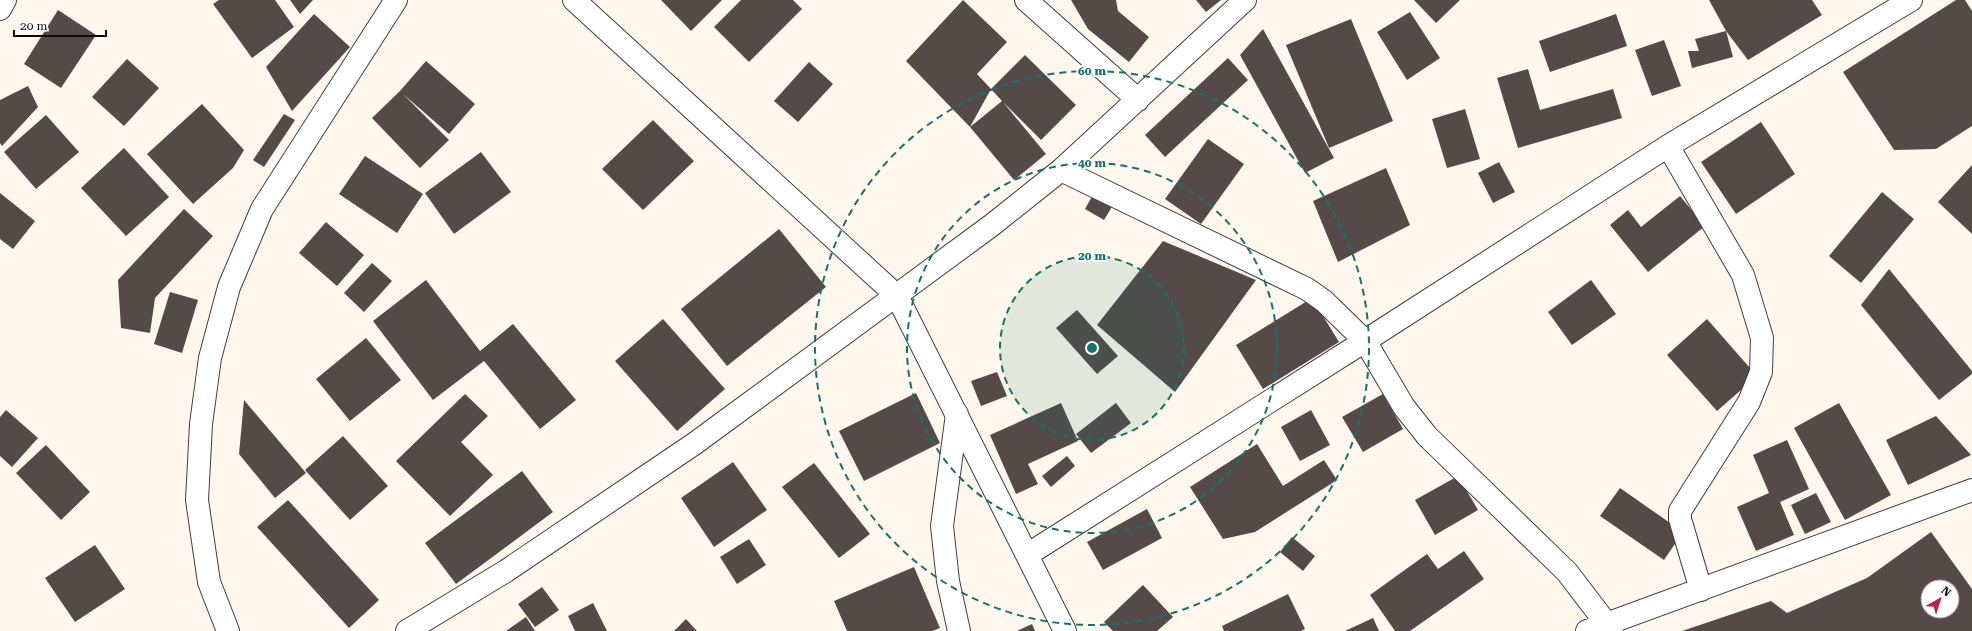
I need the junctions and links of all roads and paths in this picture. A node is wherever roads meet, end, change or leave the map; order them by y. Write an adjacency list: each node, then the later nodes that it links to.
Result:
1 (5, 0): 7 (street)
2 (396, 0): 18 (street)
3 (574, 0): 11 (street)
4 (1026, 0): 8 (street)
5 (1245, 0): 8 (street)
6 (1911, 0): 9 (street)
7 (0, 9)
8 (1138, 100): 10 (street)
9 (1668, 146): 12 (street); 16 (street)
10 (1061, 170): 11 (street); 12 (street)
11 (897, 296): 13 (street); 19 (street)
12 (1365, 341): 15 (street); 17 (street)
13 (956, 414): 15 (street); 20 (street)
14 (1972, 490): 16 (street)
15 (1026, 555): 21 (street)
16 (1701, 590): 17 (street)
17 (1602, 629)
18 (228, 631)
19 (407, 631)
20 (959, 631)
21 (1065, 631)

